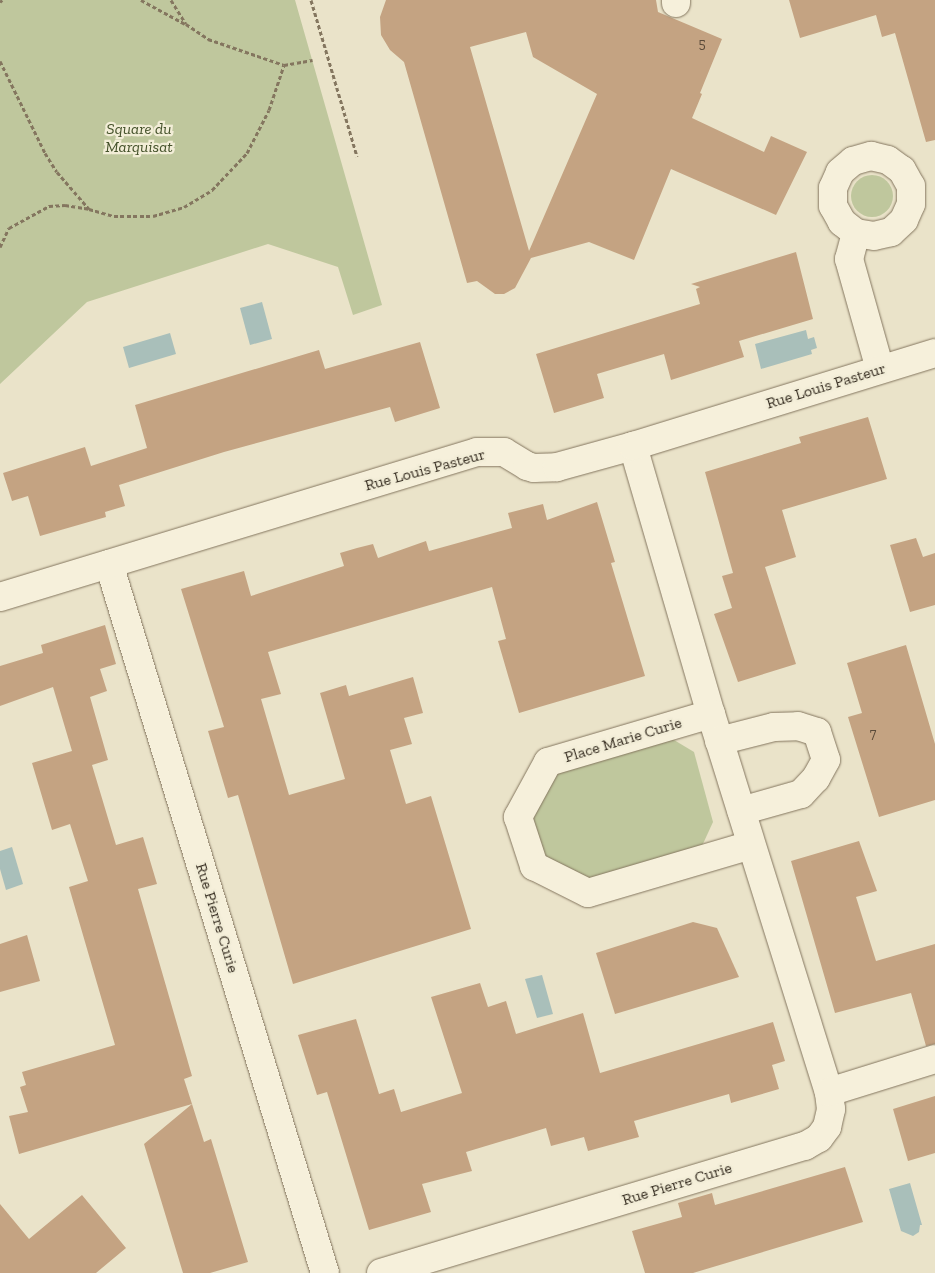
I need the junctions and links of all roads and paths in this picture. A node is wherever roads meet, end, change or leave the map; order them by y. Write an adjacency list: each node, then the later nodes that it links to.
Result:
1 (141, 0): 4 (path)
2 (170, 0): 4 (path)
3 (311, 0): 9 (path)
4 (186, 24): 7 (path)
5 (313, 60): 7 (path)
6 (0, 61): 8 (path)
7 (284, 65): 10 (path)
8 (1, 69): 10 (path)
9 (357, 156)
10 (89, 209): 12 (path)
11 (856, 233): 14 (street)
12 (0, 246)
13 (935, 353): 14 (street, Rue Louis Pasteur)
14 (880, 369): 15 (street, Rue Louis Pasteur)
15 (633, 446): 16 (street, Rue Louis Pasteur); 18 (street, Rue Pierre Curie)
16 (109, 564): 17 (street, Rue Louis Pasteur); 24 (street, Rue Pierre Curie)
17 (0, 597)
18 (711, 714): 19 (street, Rue Pierre Curie); 21 (street, Place Marie Curie)
19 (719, 741): 20 (street, Rue Pierre Curie); 20 (street)
20 (741, 811): 21 (street, Rue Pierre Curie)
21 (751, 846): 23 (street, Rue Pierre Curie)
22 (935, 1060): 23 (street)
23 (829, 1092): 25 (street, Rue Pierre Curie)
24 (325, 1273)
25 (381, 1273)

